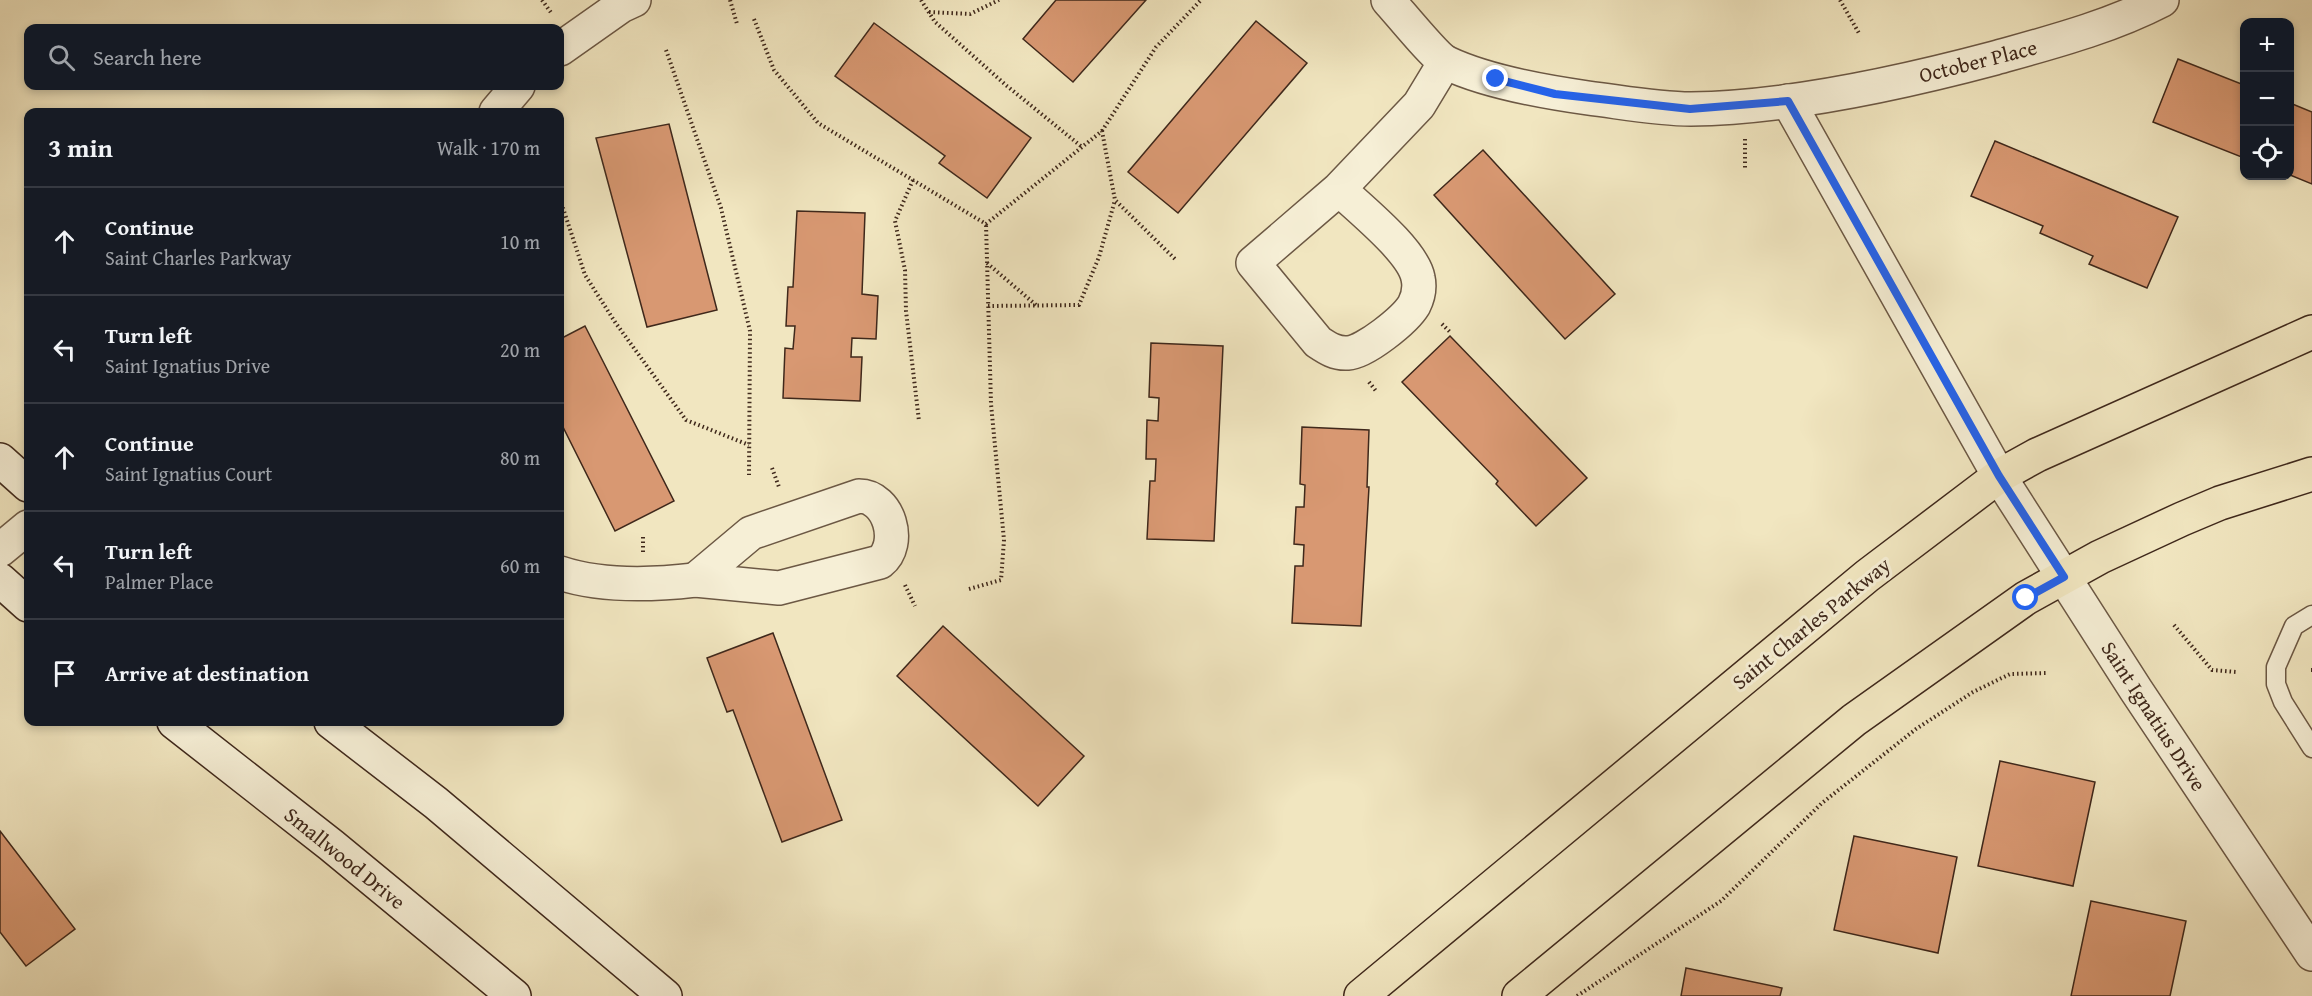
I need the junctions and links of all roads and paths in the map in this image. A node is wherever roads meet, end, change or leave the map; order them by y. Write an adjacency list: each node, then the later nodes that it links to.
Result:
1 (634, 0): 13 (street)
2 (730, 0): 11 (path)
3 (921, 0): 9 (path)
4 (999, 0): 9 (path)
5 (1201, 0): 19 (path)
6 (1388, 0): 15 (street)
7 (1840, 0): 12 (path)
8 (2162, 0): 17 (street, October Place)
9 (928, 12): 21 (path)
10 (754, 19): 23 (path)
11 (737, 24)
12 (1860, 35)
13 (564, 46)
14 (666, 50): 34 (path)
15 (1444, 62): 17 (street, October Place); 24 (street)
16 (515, 90): 18 (street)
17 (1788, 101): 38 (street, Saint Ignatius Drive)
18 (500, 108)
19 (1102, 131): 21 (path); 25 (path)
20 (1745, 135): 22 (path)
21 (1082, 147): 27 (path)
22 (1745, 168)
23 (913, 180): 27 (path); 33 (path)
24 (1339, 189): 24 (street)
25 (1115, 200): 28 (path); 30 (path)
26 (564, 211): 34 (path)
27 (986, 224): 29 (path)
28 (1176, 260)
29 (987, 262): 30 (path); 31 (path)
30 (1037, 305): 31 (path)
31 (988, 306): 46 (path)
32 (2312, 332): 38 (main road, Saint Charles Parkway)
33 (919, 421)
34 (749, 445): 37 (path)
35 (0, 460): 39 (street)
36 (2312, 474): 43 (main road)
37 (749, 475)
38 (1999, 476): 43 (street, Saint Ignatius Drive); 58 (main road, Saint Charles Parkway)
39 (24, 481)
40 (24, 530): 41 (street)
41 (0, 550)
42 (564, 574): 45 (street)
43 (2064, 577): 55 (street, Saint Ignatius Drive); 59 (main road)
44 (0, 580): 47 (street)
45 (695, 580): 45 (street)
46 (969, 589)
47 (24, 601)
48 (2312, 615): 54 (lane)
49 (2174, 625): 50 (path)
50 (2237, 672)
51 (2046, 673): 60 (path)
52 (179, 726): 56 (street, Smallwood Drive)
53 (336, 726): 57 (street)
54 (2312, 748)
55 (2312, 954)
56 (514, 996)
57 (665, 996)
58 (1362, 996)
59 (1519, 996)
60 (1576, 996)

